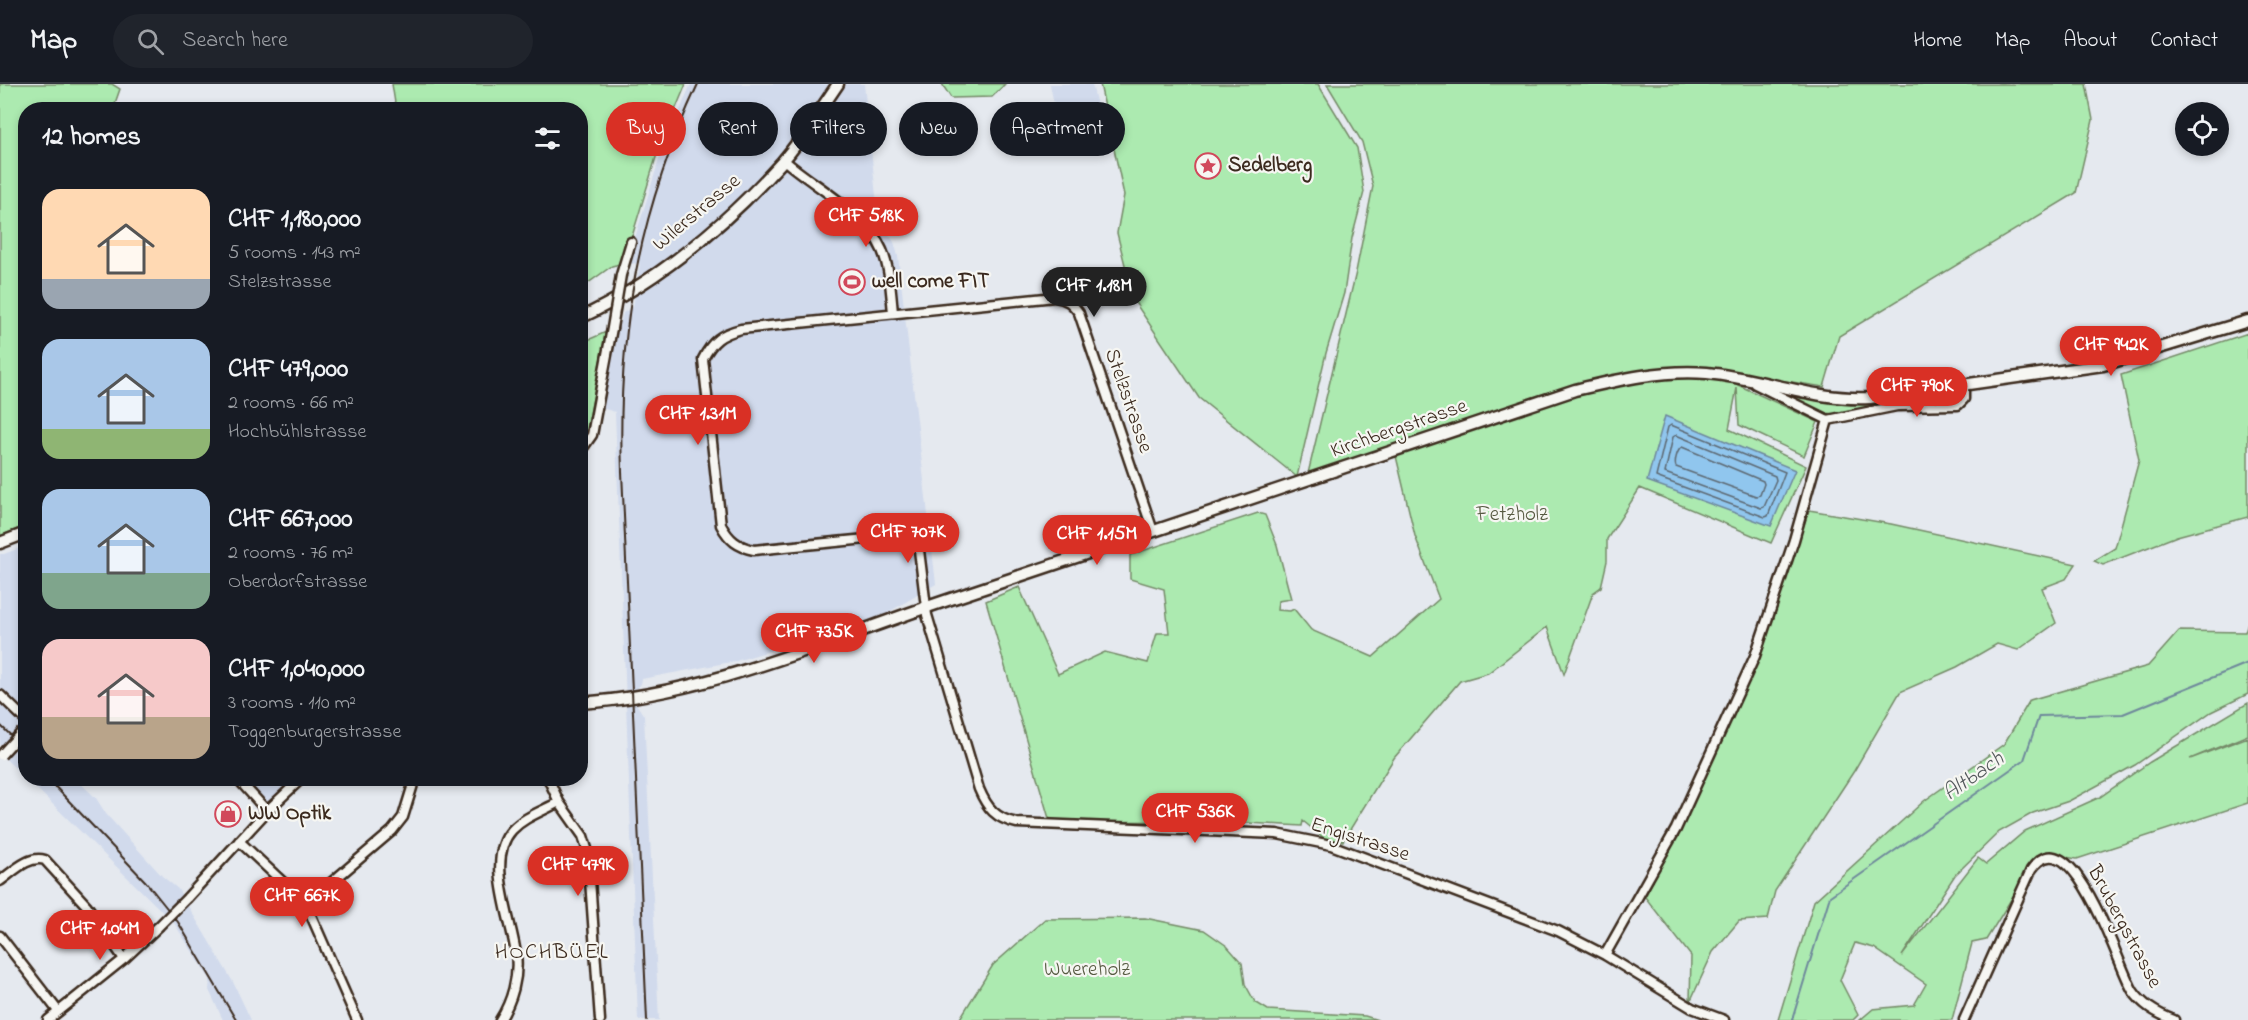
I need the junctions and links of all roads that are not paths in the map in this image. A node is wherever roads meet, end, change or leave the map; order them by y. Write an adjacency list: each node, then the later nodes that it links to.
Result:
1 (838, 84): 2 (main road, Wilerstrasse)
2 (784, 160): 4 (main road, Wilerstrasse); 5 (street)
3 (631, 242): 10 (street, bridge)
4 (588, 313)
5 (893, 313): 11 (street, Stelzstrasse); 14 (street, Stelzstrasse)
6 (2248, 321): 8 (main road, Kirchbergstrasse)
7 (1746, 380): 8 (main road, Kirchbergstrasse); 9 (street); 11 (main road, Kirchbergstrasse)
8 (1964, 386): 9 (street)
9 (1828, 420): 30 (street)
10 (588, 441)
11 (1153, 531): 14 (main road, Kirchbergstrasse)
12 (18, 536): 13 (main road)
13 (0, 543)
14 (925, 608): 16 (main road, Kirchbergstrasse); 30 (street, Engistrasse)
15 (0, 695): 17 (street)
16 (588, 702)
17 (18, 712)
18 (18, 736): 19 (street, bridge)
19 (0, 756)
20 (244, 786): 25 (street)
21 (294, 786): 25 (street)
22 (412, 786): 28 (street)
23 (552, 786): 24 (street)
24 (559, 802): 35 (street); 36 (street)
25 (267, 811): 26 (street)
26 (239, 841): 28 (street); 31 (street, bridge)
27 (0, 881): 31 (street)
28 (306, 904): 34 (street)
29 (0, 936): 32 (street)
30 (1605, 955): 37 (street, Engistrasse)
31 (124, 959): 32 (street)
32 (58, 1011): 33 (street)
33 (48, 1020)
34 (357, 1020)
35 (500, 1020)
36 (600, 1020)
37 (1724, 1020)
38 (1964, 1020): 39 (street, Brubergstrasse)
39 (2174, 1020)

